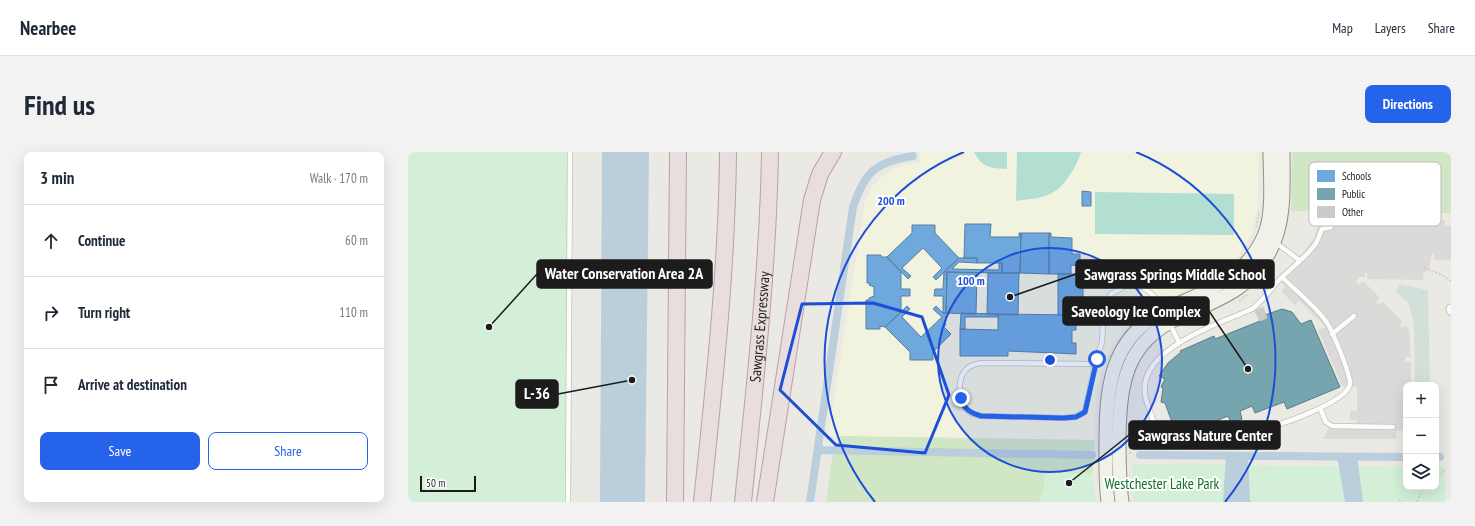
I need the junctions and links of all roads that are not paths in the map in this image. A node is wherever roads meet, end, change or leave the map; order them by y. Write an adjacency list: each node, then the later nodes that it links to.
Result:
1 (570, 152): 26 (lane)
2 (678, 152): 27 (highway)
3 (728, 152): 28 (highway)
4 (770, 152): 29 (highway, Sawgrass Expressway)
5 (833, 152): 30 (highway)
6 (1270, 152): 9 (street)
7 (1283, 152): 9 (street)
8 (1331, 227): 10 (lane)
9 (1264, 236): 10 (lane); 16 (street); 18 (street)
10 (1298, 260): 14 (lane)
11 (1106, 266): 12 (lane)
12 (1127, 267): 13 (lane); 15 (lane)
13 (1194, 267)
14 (1282, 277): 19 (lane); 20 (lane)
15 (1127, 285): 16 (lane); 22 (lane)
16 (1163, 310): 18 (lane); 21 (street)
17 (1354, 316): 19 (lane)
18 (1169, 323): 20 (lane); 23 (street)
19 (1332, 334): 24 (lane)
20 (1179, 342): 24 (lane)
21 (1115, 363): 23 (street); 31 (street)
22 (1095, 364): 22 (lane)
23 (1128, 367): 32 (street)
24 (1320, 408): 25 (lane)
25 (1394, 427)
26 (568, 502)
27 (675, 502)
28 (702, 502)
29 (743, 502)
30 (765, 502)
31 (1108, 502)
32 (1121, 502)

